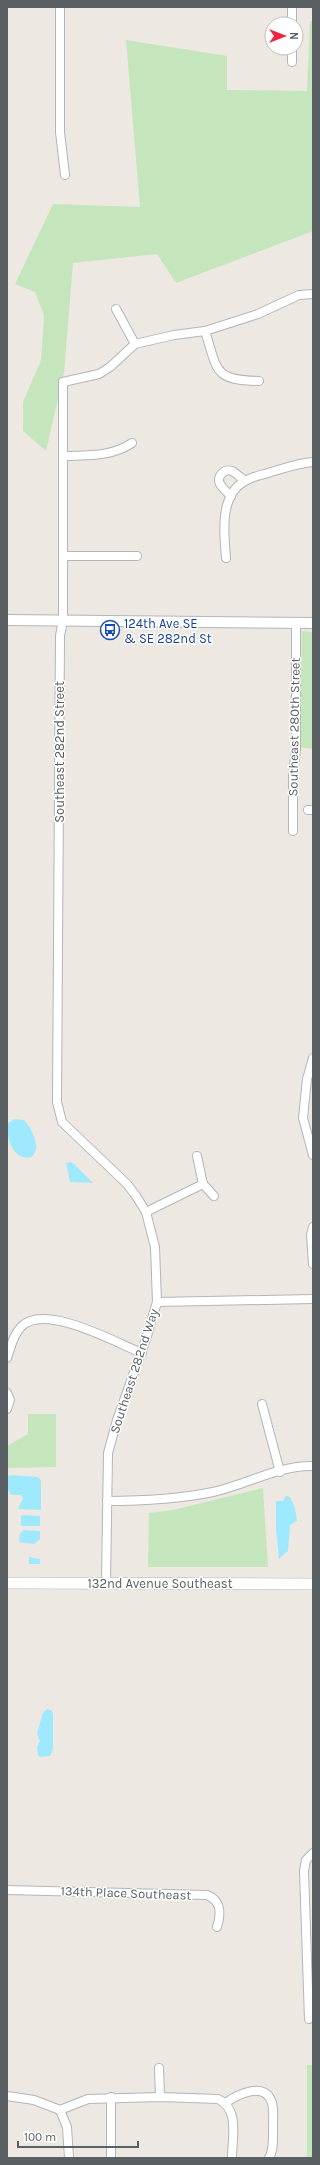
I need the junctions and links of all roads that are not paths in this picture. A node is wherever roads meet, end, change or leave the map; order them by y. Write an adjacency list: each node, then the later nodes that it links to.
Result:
1 (60, 7): 4 (street)
2 (292, 56): 3 (street)
3 (292, 62)
4 (65, 175)
5 (313, 294): 7 (street)
6 (116, 309): 8 (street)
7 (205, 331): 8 (street); 9 (street)
8 (135, 344): 11 (street, Southeast 282nd Street)
9 (259, 381)
10 (132, 443): 11 (street)
11 (64, 456): 15 (street, Southeast 282nd Street)
12 (313, 462): 13 (street)
13 (245, 481): 14 (street); 14 (street)
14 (231, 496): 17 (street)
15 (64, 556): 16 (street); 19 (street, Southeast 282nd Street)
16 (137, 556)
17 (226, 558)
18 (7, 620): 19 (street)
19 (63, 620): 20 (street); 24 (street, Southeast 282nd Street)
20 (296, 622): 21 (street); 22 (street, Southeast 280th Street)
21 (313, 623)
22 (292, 831)
23 (313, 1058): 25 (street)
24 (62, 1122): 29 (street, Southeast 282nd Way)
25 (313, 1155)
26 (197, 1156): 27 (street)
27 (203, 1184): 28 (street); 29 (street)
28 (214, 1196)
29 (146, 1212): 33 (street, Southeast 282nd Way)
30 (313, 1227): 31 (street)
31 (313, 1264)
32 (313, 1299): 33 (street)
33 (156, 1302): 34 (street, Southeast 282nd Way)
34 (142, 1353): 35 (street); 41 (street, Southeast 282nd Way)
35 (7, 1358)
36 (7, 1393): 38 (street)
37 (262, 1404): 40 (street)
38 (7, 1409)
39 (313, 1466): 40 (street)
40 (280, 1472): 41 (street)
41 (107, 1501): 43 (street, Southeast 282nd Way)
42 (7, 1582): 43 (main road, 132nd Avenue Southeast)
43 (106, 1583): 44 (main road, 132nd Avenue Southeast)
44 (313, 1584)
45 (313, 1853): 48 (street)
46 (7, 1890): 47 (street, 134th Place Southeast)
47 (217, 1927)
48 (309, 2018)
49 (159, 2068): 51 (street)
50 (7, 2096): 54 (street)
51 (160, 2097): 52 (street); 53 (street)
52 (111, 2098): 54 (street); 56 (street)
53 (225, 2103): 57 (street); 58 (street)
54 (60, 2110): 55 (street)
55 (69, 2158)
56 (111, 2158)
57 (232, 2158)
58 (269, 2158)

